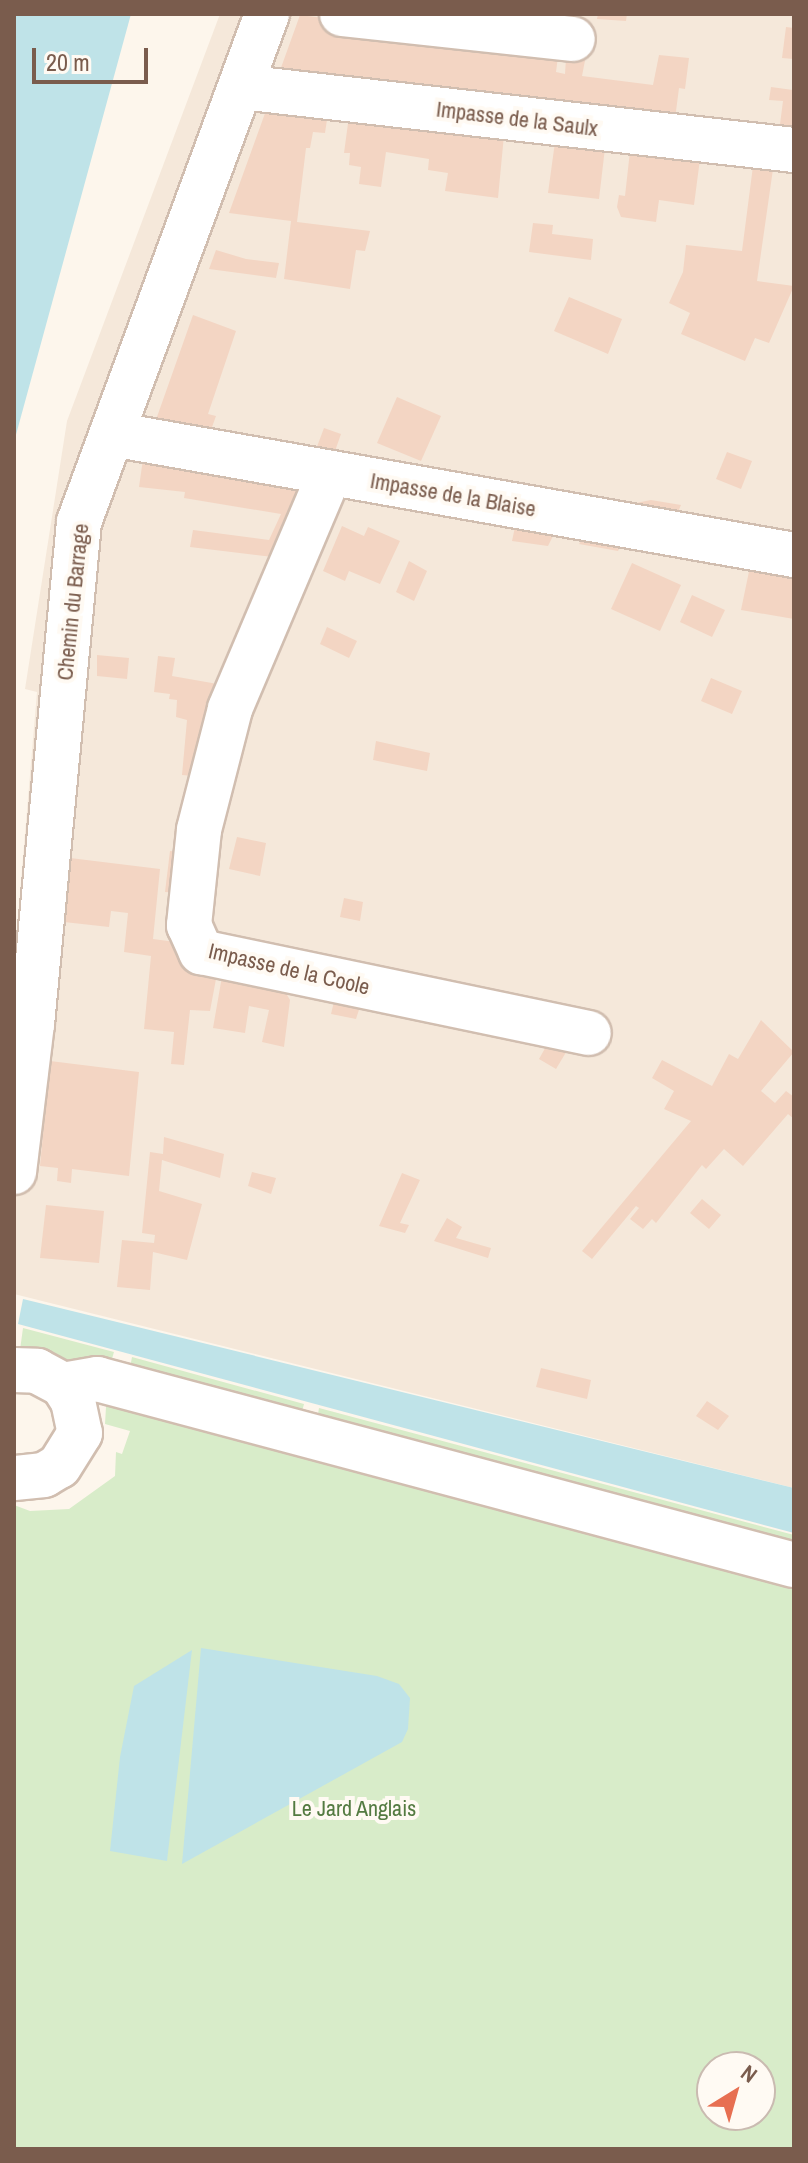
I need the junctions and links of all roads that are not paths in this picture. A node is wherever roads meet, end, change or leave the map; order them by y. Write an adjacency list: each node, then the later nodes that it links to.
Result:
1 (267, 14): 4 (street, Chemin du Barrage)
2 (342, 14): 3 (street)
3 (573, 39)
4 (241, 87): 5 (street, Impasse de la Saulx); 6 (street, Chemin du Barrage)
5 (794, 150)
6 (112, 434): 7 (street, Impasse de la Blaise); 9 (street, Chemin du Barrage)
7 (330, 473): 8 (street, Impasse de la Blaise); 10 (street, Impasse de la Coole)
8 (794, 555)
9 (23, 1023): 11 (street, Chemin du Barrage)
10 (589, 1033)
11 (14, 1172)
12 (14, 1370): 13 (street)
13 (63, 1385): 14 (street); 15 (street)
14 (14, 1478)
15 (794, 1565)

